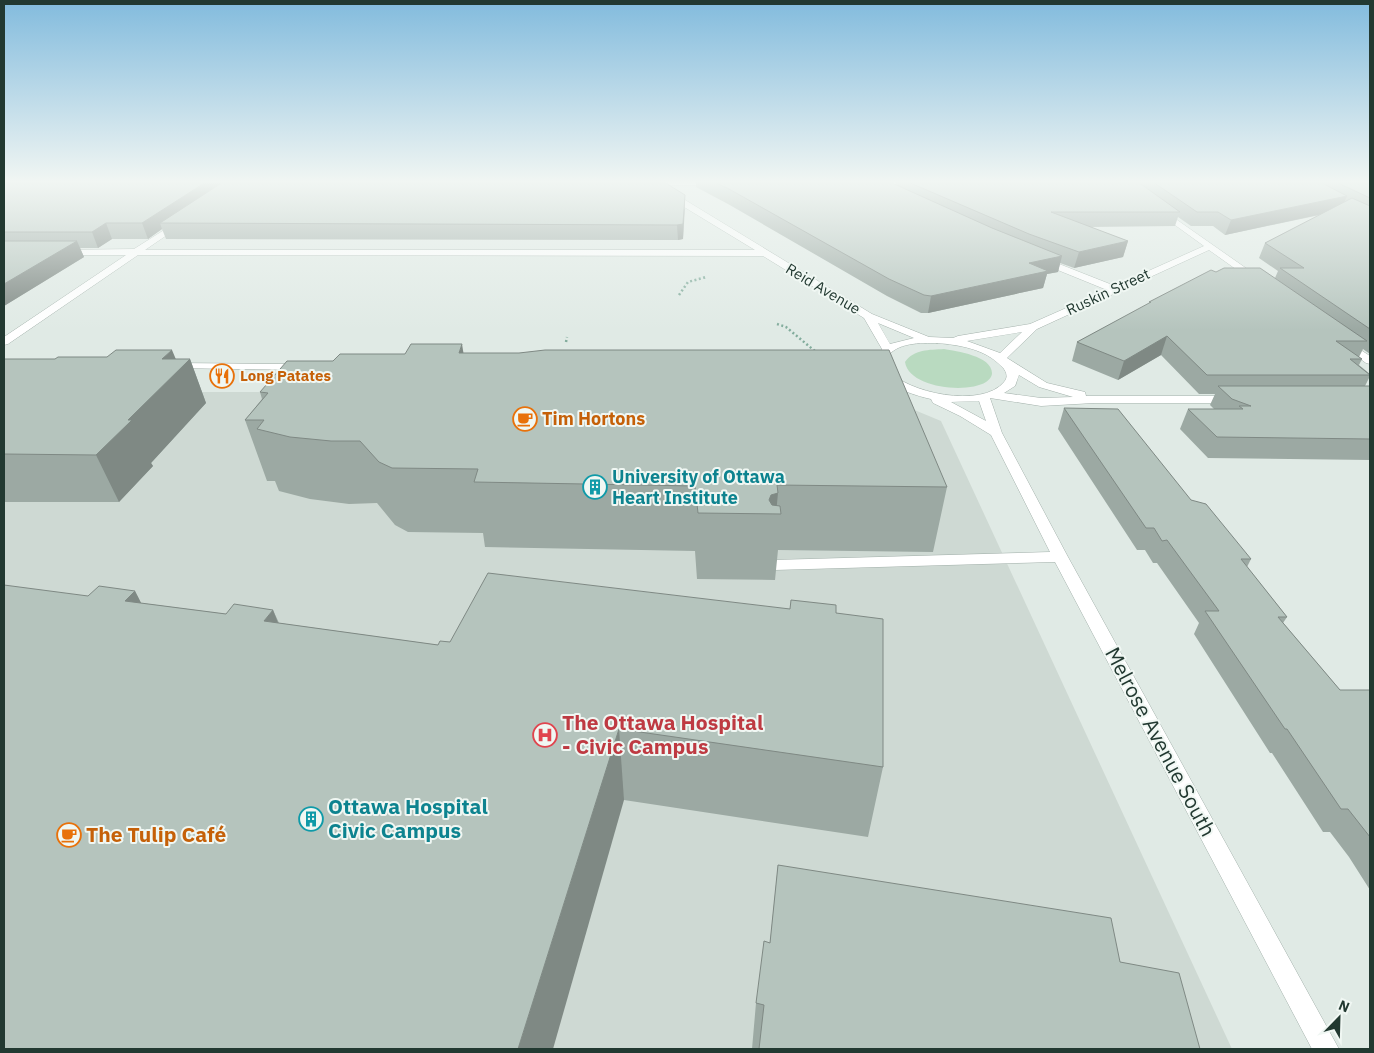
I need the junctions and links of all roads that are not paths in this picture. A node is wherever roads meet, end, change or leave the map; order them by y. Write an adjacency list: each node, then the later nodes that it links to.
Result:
1 (167, 231): 6 (street)
2 (727, 231): 7 (street, Reid Avenue)
3 (1189, 231): 4 (street)
4 (1210, 246): 9 (street); 10 (street, Ruskin Street)
5 (53, 252): 6 (street)
6 (137, 252): 7 (street); 16 (street)
7 (763, 253): 11 (street, Reid Avenue)
8 (1034, 258): 10 (street)
9 (1266, 286)
10 (1114, 288): 12 (street, Ruskin Street)
11 (868, 316): 14 (street, Reid Avenue); 17 (street, Reid Avenue)
12 (1033, 327): 15 (street, Ruskin Street); 19 (street, Ruskin Street)
13 (1338, 338): 18 (street)
14 (928, 340): 15 (street); 17 (street)
15 (943, 340): 19 (street)
16 (4, 342)
17 (880, 355): 23 (street, Reid Avenue)
18 (1370, 361)
19 (1005, 362): 25 (street); 26 (street)
20 (158, 366): 21 (street)
21 (319, 367)
22 (875, 378): 23 (street)
23 (894, 382): 24 (street)
24 (927, 395): 25 (street); 28 (street)
25 (988, 396): 26 (street); 28 (street, Melrose Avenue South)
26 (1094, 399): 27 (street)
27 (1242, 400)
28 (996, 433): 29 (street, Melrose Avenue South)
29 (1060, 557): 30 (street); 31 (street, Melrose Avenue South)
30 (774, 566)
31 (1326, 1049)

